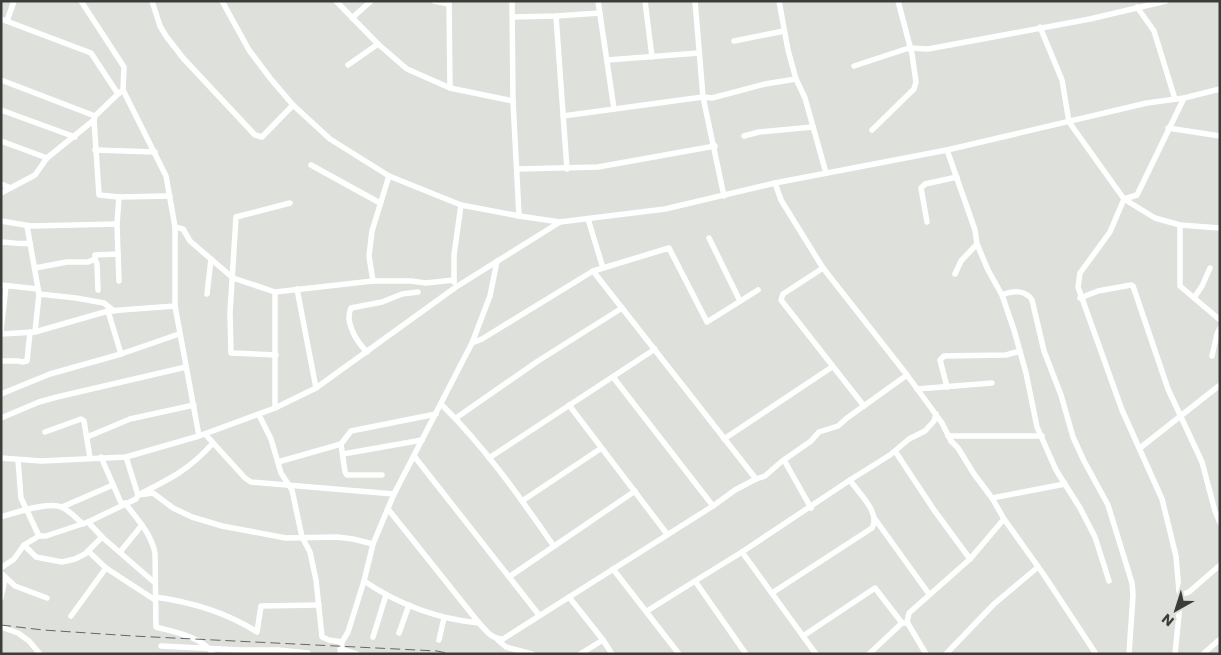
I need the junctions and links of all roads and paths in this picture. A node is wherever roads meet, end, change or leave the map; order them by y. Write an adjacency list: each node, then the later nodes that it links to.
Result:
1 (14, 1): 21 (street)
2 (81, 1): 36 (street)
3 (152, 1): 41 (street)
4 (222, 1): 41 (street)
5 (336, 1): 20 (street)
6 (371, 1): 20 (street)
7 (434, 1): 15 (street)
8 (512, 1): 19 (street)
9 (598, 1): 17 (street)
10 (645, 1): 28 (street)
11 (695, 1): 27 (street)
12 (780, 1): 23 (street)
13 (898, 1): 26 (street)
14 (1166, 1): 16 (street)
15 (449, 3): 34 (street)
16 (1137, 7): 22 (street); 39 (street)
17 (600, 13): 18 (street); 29 (street)
18 (556, 16): 19 (street); 44 (street)
19 (513, 17): 40 (street)
20 (352, 18): 25 (street)
21 (4, 20): 36 (street)
22 (1040, 27): 26 (street); 46 (street)
23 (784, 31): 24 (street); 32 (street)
24 (734, 41)
25 (378, 44): 30 (street); 34 (street)
26 (909, 48): 31 (street); 49 (street)
27 (699, 53): 28 (street); 37 (street)
28 (652, 58): 29 (street)
29 (606, 60): 42 (street)
30 (348, 65)
31 (854, 66)
32 (796, 79): 37 (street); 47 (street)
33 (1, 80): 45 (street)
34 (450, 88): 40 (street)
35 (1220, 89): 38 (street)
36 (121, 92): 45 (street); 57 (street)
37 (703, 97): 42 (street); 54 (street)
38 (1184, 98): 39 (street); 48 (street)
39 (1175, 99): 46 (street)
40 (513, 101): 60 (street)
41 (293, 105): 63 (street)
42 (614, 109): 44 (street)
43 (1, 110): 52 (street)
44 (563, 116): 61 (street)
45 (95, 118): 52 (street); 55 (street)
46 (1069, 122): 56 (street); 72 (street)
47 (813, 128): 50 (street); 62 (street)
48 (1168, 128): 51 (street); 72 (street)
49 (872, 130)
50 (744, 136)
51 (1220, 136)
52 (75, 137): 58 (street)
53 (1, 141): 58 (street)
54 (715, 146): 61 (street); 70 (street)
55 (95, 150): 57 (street); 71 (street)
56 (947, 150): 62 (street); 64 (street)
57 (155, 152): 69 (street)
58 (47, 158): 67 (street)
59 (311, 165): 74 (street)
60 (518, 169): 61 (street); 76 (street)
61 (567, 169)
62 (826, 173): 65 (street)
63 (389, 176): 74 (street); 75 (street)
64 (956, 177): 80 (street); 89 (street)
65 (775, 183): 70 (street); 96 (street)
66 (1, 184): 67 (street)
67 (11, 188): 68 (street)
68 (1, 193)
69 (170, 196): 71 (street); 84 (street)
70 (724, 196): 77 (street)
71 (119, 197): 81 (street)
72 (1124, 200): 82 (street); 114 (street)
73 (290, 203): 100 (street)
74 (380, 203): 103 (street)
75 (461, 204): 76 (street); 101 (street)
76 (519, 216): 79 (street)
77 (588, 219): 79 (street); 95 (street)
78 (1, 221): 83 (street)
79 (560, 222): 93 (street)
80 (927, 222)
81 (117, 224): 83 (street); 90 (street)
82 (1180, 225): 85 (street); 115 (street)
83 (27, 226): 88 (street)
84 (175, 227): 92 (street); 117 (street)
85 (1220, 228)
86 (710, 238): 116 (street)
87 (1, 242): 88 (street)
88 (30, 243): 94 (street)
89 (977, 244): 99 (street); 113 (street)
90 (118, 254): 91 (street); 102 (street)
91 (95, 259): 94 (street); 107 (street)
92 (211, 259): 100 (street); 112 (street)
93 (497, 260): 105 (street); 125 (street)
94 (35, 268): 109 (street)
95 (603, 268): 98 (street); 116 (street)
96 (823, 268): 133 (street); 135 (street)
97 (1210, 268): 115 (street)
98 (593, 271): 118 (street); 125 (street)
99 (955, 274)
100 (233, 278): 110 (street); 130 (street)
101 (454, 280): 103 (street); 105 (street)
102 (119, 281)
103 (373, 281): 106 (street)
104 (4, 286): 109 (street); 123 (street)
105 (456, 287): 128 (street)
106 (297, 289): 110 (street); 140 (street)
107 (98, 290)
108 (758, 290): 116 (street)
109 (38, 292): 119 (street); 122 (street)
110 (275, 292): 130 (street)
111 (418, 292): 128 (street)
112 (207, 294)
113 (1002, 295): 127 (street); 265 (street)
114 (1080, 298): 151 (street); 163 (street)
115 (1194, 298): 120 (street)
116 (740, 301)
117 (175, 306): 119 (street); 124 (street)
118 (622, 308): 126 (street); 153 (street)
119 (111, 311): 122 (street); 129 (street)
120 (1220, 320)
121 (1220, 328): 131 (street)
122 (33, 332): 123 (street); 132 (street)
123 (1, 333)
124 (179, 334): 129 (street); 134 (street)
125 (472, 343): 143 (street)
126 (655, 349): 136 (street); 159 (street)
127 (1020, 351): 139 (street); 158 (street)
128 (367, 352): 140 (street)
129 (121, 354): 142 (street)
130 (276, 355): 147 (street)
131 (1212, 356)
132 (1, 361)
133 (832, 366): 146 (street); 159 (street)
134 (186, 367): 144 (street); 152 (street)
135 (907, 375): 141 (street); 146 (street)
136 (613, 377): 145 (street); 188 (street)
137 (992, 383): 139 (street)
138 (1220, 385): 151 (street)
139 (947, 387): 141 (street)
140 (316, 388): 147 (street)
141 (917, 389): 149 (street)
142 (1, 394)
143 (441, 404): 148 (street); 153 (street)
144 (194, 405): 155 (street); 156 (street)
145 (568, 405): 164 (street); 172 (street)
146 (864, 406): 174 (street)
147 (275, 408): 150 (street)
148 (436, 414): 160 (street); 162 (street)
149 (936, 414): 157 (street); 165 (street)
150 (259, 415): 155 (street); 175 (street)
151 (1181, 416): 163 (street); 197 (street)
152 (1, 418)
153 (456, 418): 172 (street)
154 (45, 432): 156 (street)
155 (202, 435): 161 (street); 167 (street)
156 (87, 436): 171 (street)
157 (948, 436): 158 (street); 185 (street)
158 (1042, 436): 180 (street)
159 (724, 439): 177 (street)
160 (422, 440): 166 (street); 168 (street)
161 (213, 442): 179 (street); 184 (street)
162 (342, 444): 166 (street); 175 (street)
163 (1140, 448): 224 (street)
164 (600, 449): 182 (street); 186 (street)
165 (895, 451): 178 (street); 209 (street)
166 (343, 454): 176 (street)
167 (126, 456): 169 (street); 184 (street)
168 (414, 456): 183 (street); 216 (street)
169 (101, 457): 171 (street); 181 (street)
170 (1, 458): 173 (street)
171 (90, 458): 173 (street)
172 (489, 458): 186 (street)
173 (18, 460): 191 (street)
174 (784, 460): 177 (street); 190 (street)
175 (278, 462): 179 (street)
176 (382, 475)
177 (756, 478): 188 (street)
178 (850, 480): 190 (street); 194 (street)
179 (288, 484): 183 (street); 202 (street)
180 (1065, 484): 185 (street); 219 (street)
181 (114, 485): 187 (street); 189 (street)
182 (635, 491): 199 (street); 205 (street)
183 (394, 494): 192 (street)
184 (138, 495): 187 (street); 202 (street)
185 (992, 498): 195 (street)
186 (522, 501): 205 (street)
187 (123, 504): 196 (street); 198 (street)
188 (713, 506): 199 (street)
189 (62, 507): 191 (street); 196 (street)
190 (811, 508): 208 (street)
191 (25, 509): 193 (street); 200 (street)
192 (388, 509): 203 (street); 235 (street)
193 (1, 517)
194 (874, 518): 221 (street); 222 (street)
195 (1004, 519): 209 (street); 211 (street)
196 (86, 523): 200 (street); 201 (street)
197 (1220, 523)
198 (142, 525): 207 (street); 220 (street)
199 (667, 534): 214 (street)
200 (40, 536): 204 (street)
201 (102, 537): 206 (street); 207 (street)
202 (302, 537): 203 (street); 229 (street)
203 (373, 544): 217 (street)
204 (24, 545): 206 (street); 212 (street)
205 (553, 545): 216 (street)
206 (88, 552): 213 (street)
207 (120, 552): 220 (street)
208 (742, 552): 218 (street); 221 (street)
209 (970, 558): 222 (street)
210 (1220, 565): 224 (street)
211 (1038, 567): 263 (street); 264 (street)
212 (1, 568)
213 (106, 568): 228 (street); 233 (street)
214 (613, 569): 225 (street); 231 (street)
215 (3, 576): 226 (street); 227 (street)
216 (509, 577): 232 (street)
217 (364, 580): 223 (street); 245 (street)
218 (695, 581): 231 (street); 259 (street)
219 (1109, 581)
220 (155, 583): 228 (street)
221 (772, 593): 239 (street)
222 (930, 594): 236 (street)
223 (386, 595): 230 (street); 240 (street)
224 (1181, 595): 266 (street)
225 (570, 597): 232 (street); 244 (street)
226 (1, 598)
227 (47, 598)
228 (155, 598): 229 (street); 247 (street)
229 (319, 605): 245 (street)
230 (409, 605): 234 (street); 238 (street)
231 (647, 611): 258 (street)
232 (539, 615): 243 (street)
233 (71, 616)
234 (444, 618): 235 (street); 242 (street)
235 (479, 623): 243 (street)
236 (904, 623): 239 (street); 261 (street); 262 (street)
237 (1, 627): 252 (street)
238 (399, 633)
239 (803, 636): 260 (street)
240 (373, 637)
241 (1220, 639): 267 (street)
242 (438, 640)
243 (498, 640): 255 (street)
244 (603, 640): 256 (street); 257 (street)
245 (342, 642): 250 (street)
246 (161, 646): 247 (street)
247 (211, 651): 248 (street)
248 (240, 652): 249 (street)
249 (277, 652): 251 (street)
250 (340, 652): 254 (street)
251 (307, 653): 253 (street)
252 (40, 654)
253 (315, 654)
254 (357, 654)
255 (532, 654)
256 (580, 654)
257 (612, 654)
258 (679, 654)
259 (746, 654)
260 (816, 654)
261 (869, 654)
262 (926, 654)
263 (946, 654)
264 (1096, 654)
265 (1129, 654)
266 (1175, 654)
267 (1203, 654)

